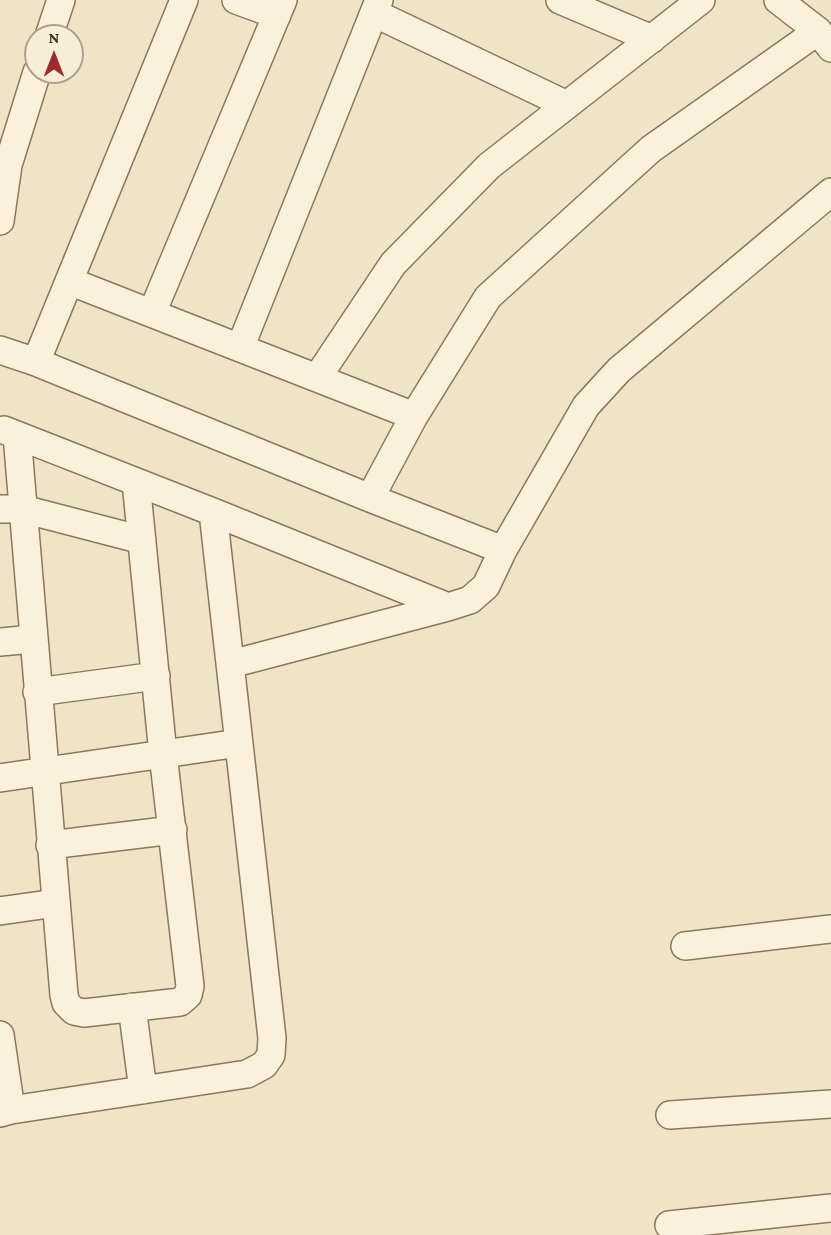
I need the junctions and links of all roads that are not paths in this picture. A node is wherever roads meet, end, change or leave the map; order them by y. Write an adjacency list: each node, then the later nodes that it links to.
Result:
1 (61, 0): 9 (street)
2 (184, 0): 17 (street)
3 (236, 0): 8 (street)
4 (561, 0): 10 (street)
5 (701, 0): 10 (street)
6 (778, 0): 11 (street)
7 (376, 6): 13 (street); 19 (street)
8 (280, 7): 18 (street)
9 (53, 24)
10 (652, 39): 13 (street)
11 (824, 40): 23 (street)
12 (31, 84): 14 (street)
13 (567, 105): 22 (street)
14 (9, 128): 16 (street)
15 (831, 192): 30 (street)
16 (0, 222)
17 (69, 281): 18 (street); 21 (street)
18 (152, 313): 19 (street)
19 (240, 348): 22 (street)
20 (0, 350): 21 (street)
21 (36, 362): 26 (street)
22 (317, 378): 23 (street)
23 (414, 416): 26 (street)
24 (8, 431): 25 (street); 27 (street)
25 (136, 482): 28 (street); 29 (street)
26 (370, 498): 30 (street)
27 (11, 509): 29 (street); 32 (street)
28 (213, 512): 31 (street); 34 (street)
29 (142, 540): 35 (street)
30 (503, 550): 31 (street)
31 (448, 607): 34 (street)
32 (33, 639): 33 (street); 36 (street)
33 (0, 642)
34 (231, 664): 37 (street)
35 (156, 676): 36 (street); 38 (street)
36 (37, 692): 39 (street)
37 (239, 743): 38 (street); 49 (street)
38 (163, 754): 39 (street); 41 (street)
39 (44, 771): 40 (street); 42 (street)
40 (0, 778)
41 (172, 830): 42 (street); 47 (street)
42 (50, 845): 43 (street)
43 (56, 903): 44 (street); 47 (street)
44 (0, 911)
45 (831, 929): 46 (street)
46 (685, 946)
47 (132, 1007): 49 (street)
48 (0, 1035): 51 (street)
49 (143, 1090): 51 (street)
50 (831, 1104): 52 (street)
51 (6, 1111)
52 (670, 1116)
53 (831, 1208): 54 (street)
54 (669, 1225)

